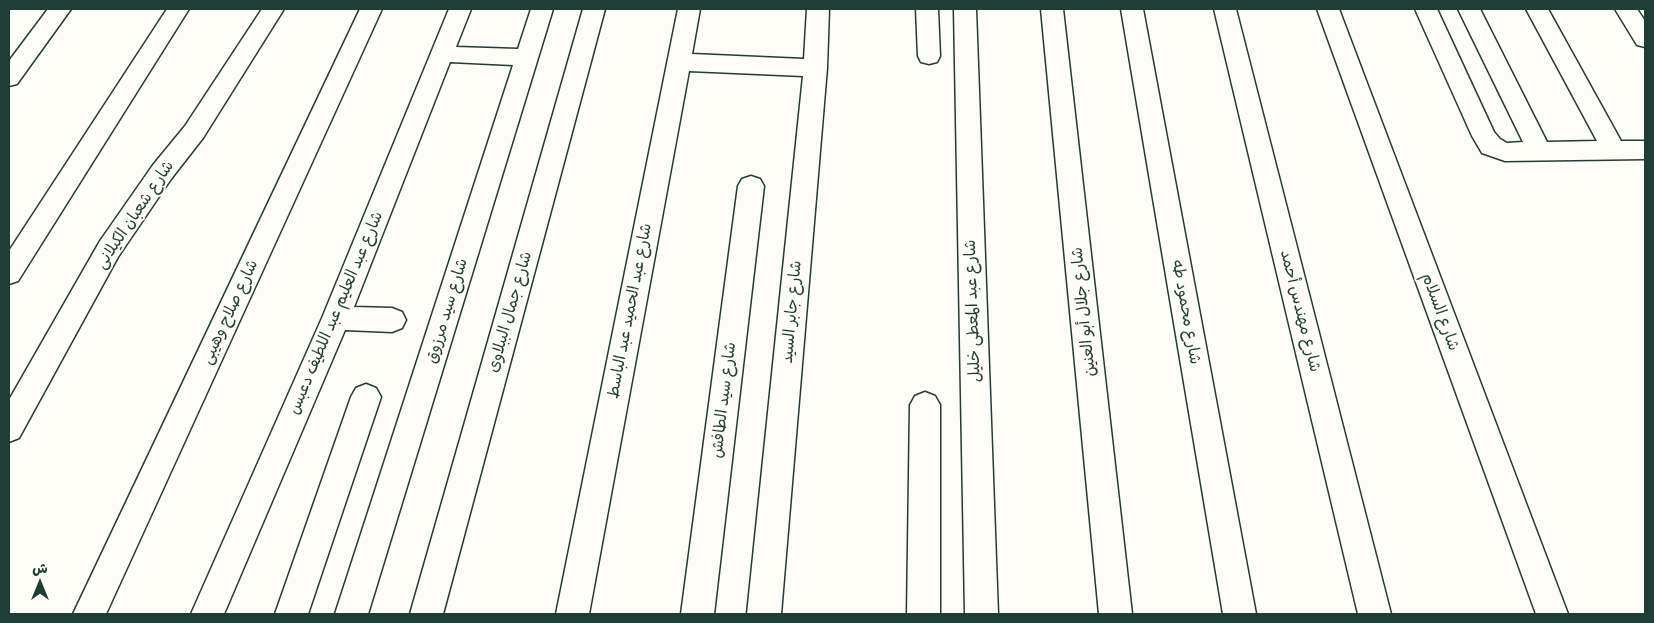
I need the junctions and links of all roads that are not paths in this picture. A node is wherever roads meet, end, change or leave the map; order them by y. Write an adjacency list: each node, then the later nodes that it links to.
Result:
1 (60, 9): 26 (street)
2 (178, 9): 31 (street)
3 (273, 9): 36 (street, شارع شعبان الكيلانى)
4 (371, 9): 37 (street, شارع صلاح وهيبى)
5 (460, 9): 21 (street, شارع عبد العليم عبد اللطيف دعبس)
6 (542, 9): 23 (street, شارع سيد مرزوق)
7 (594, 9): 41 (street, شارع جمال الببلاوى)
8 (689, 9): 24 (street, شارع عبد الحميد عبد الباسط)
9 (818, 9): 25 (street, شارع جابر السيد)
10 (927, 9): 22 (street)
11 (965, 9): 46 (street, شارع عبد المعطى خليل)
12 (1052, 9): 47 (street, شارع جلال أبو العنين)
13 (1132, 9): 48 (street, شارع محمود طه)
14 (1225, 9): 49 (street, شارع مهندس أحمد)
15 (1328, 9): 50 (street, شارع السلام)
16 (1426, 9): 28 (street)
17 (1469, 9): 28 (street)
18 (1537, 9): 29 (street)
19 (1626, 9): 20 (street)
20 (1645, 39)
21 (442, 54): 23 (street); 32 (street, شارع عبد العليم عبد اللطيف دعبس)
22 (929, 56)
23 (526, 58): 40 (street, شارع سيد مرزوق)
24 (678, 62): 25 (street); 42 (street, شارع عبد الحميد عبد الباسط)
25 (815, 68): 44 (street, شارع جابر السيد)
26 (9, 78)
27 (1645, 150): 29 (street)
28 (1539, 151): 29 (street)
29 (1614, 151)
30 (751, 186): 43 (street, شارع سيد الطافش)
31 (9, 273)
32 (336, 318): 33 (street); 38 (street, شارع عبد العليم عبد اللطيف دعبس)
33 (392, 320)
34 (366, 397): 39 (street)
35 (925, 405): 45 (street)
36 (9, 428)
37 (88, 614)
38 (207, 614)
39 (291, 614)
40 (352, 614)
41 (426, 614)
42 (572, 614)
43 (697, 614)
44 (764, 614)
45 (923, 614)
46 (982, 614)
47 (1116, 614)
48 (1240, 614)
49 (1375, 614)
50 (1552, 614)

